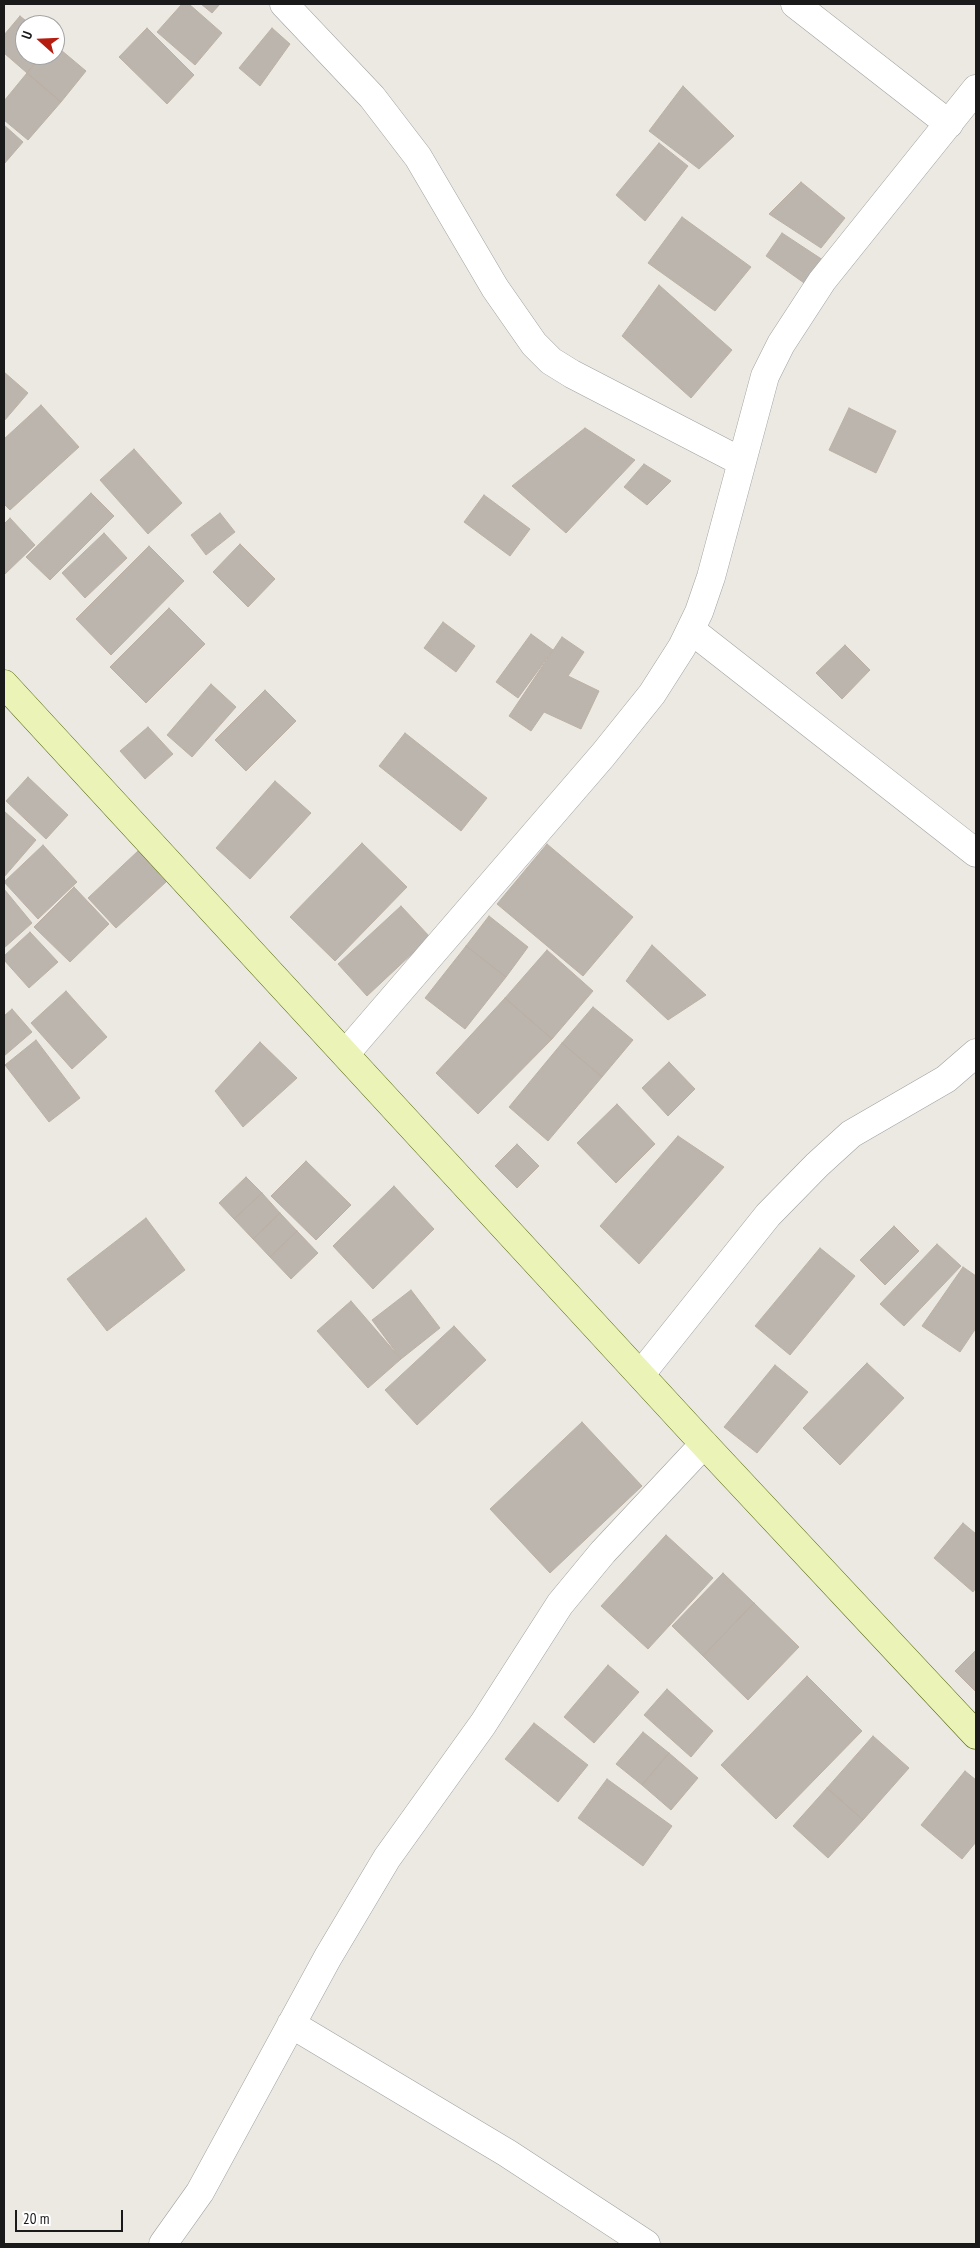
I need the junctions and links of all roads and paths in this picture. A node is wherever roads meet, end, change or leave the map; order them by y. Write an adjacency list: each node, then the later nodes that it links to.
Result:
1 (284, 4): 5 (street)
2 (795, 4): 4 (street)
3 (976, 88): 4 (street)
4 (949, 124): 5 (street)
5 (742, 462): 6 (street)
6 (691, 630): 8 (street); 9 (street)
7 (4, 684): 9 (main road)
8 (976, 853)
9 (346, 1053): 11 (main road)
10 (976, 1053): 11 (street)
11 (640, 1374): 12 (main road)
12 (704, 1444): 13 (main road); 14 (street)
13 (976, 1735)
14 (291, 2024): 15 (street); 16 (street)
15 (163, 2244)
16 (646, 2244)

